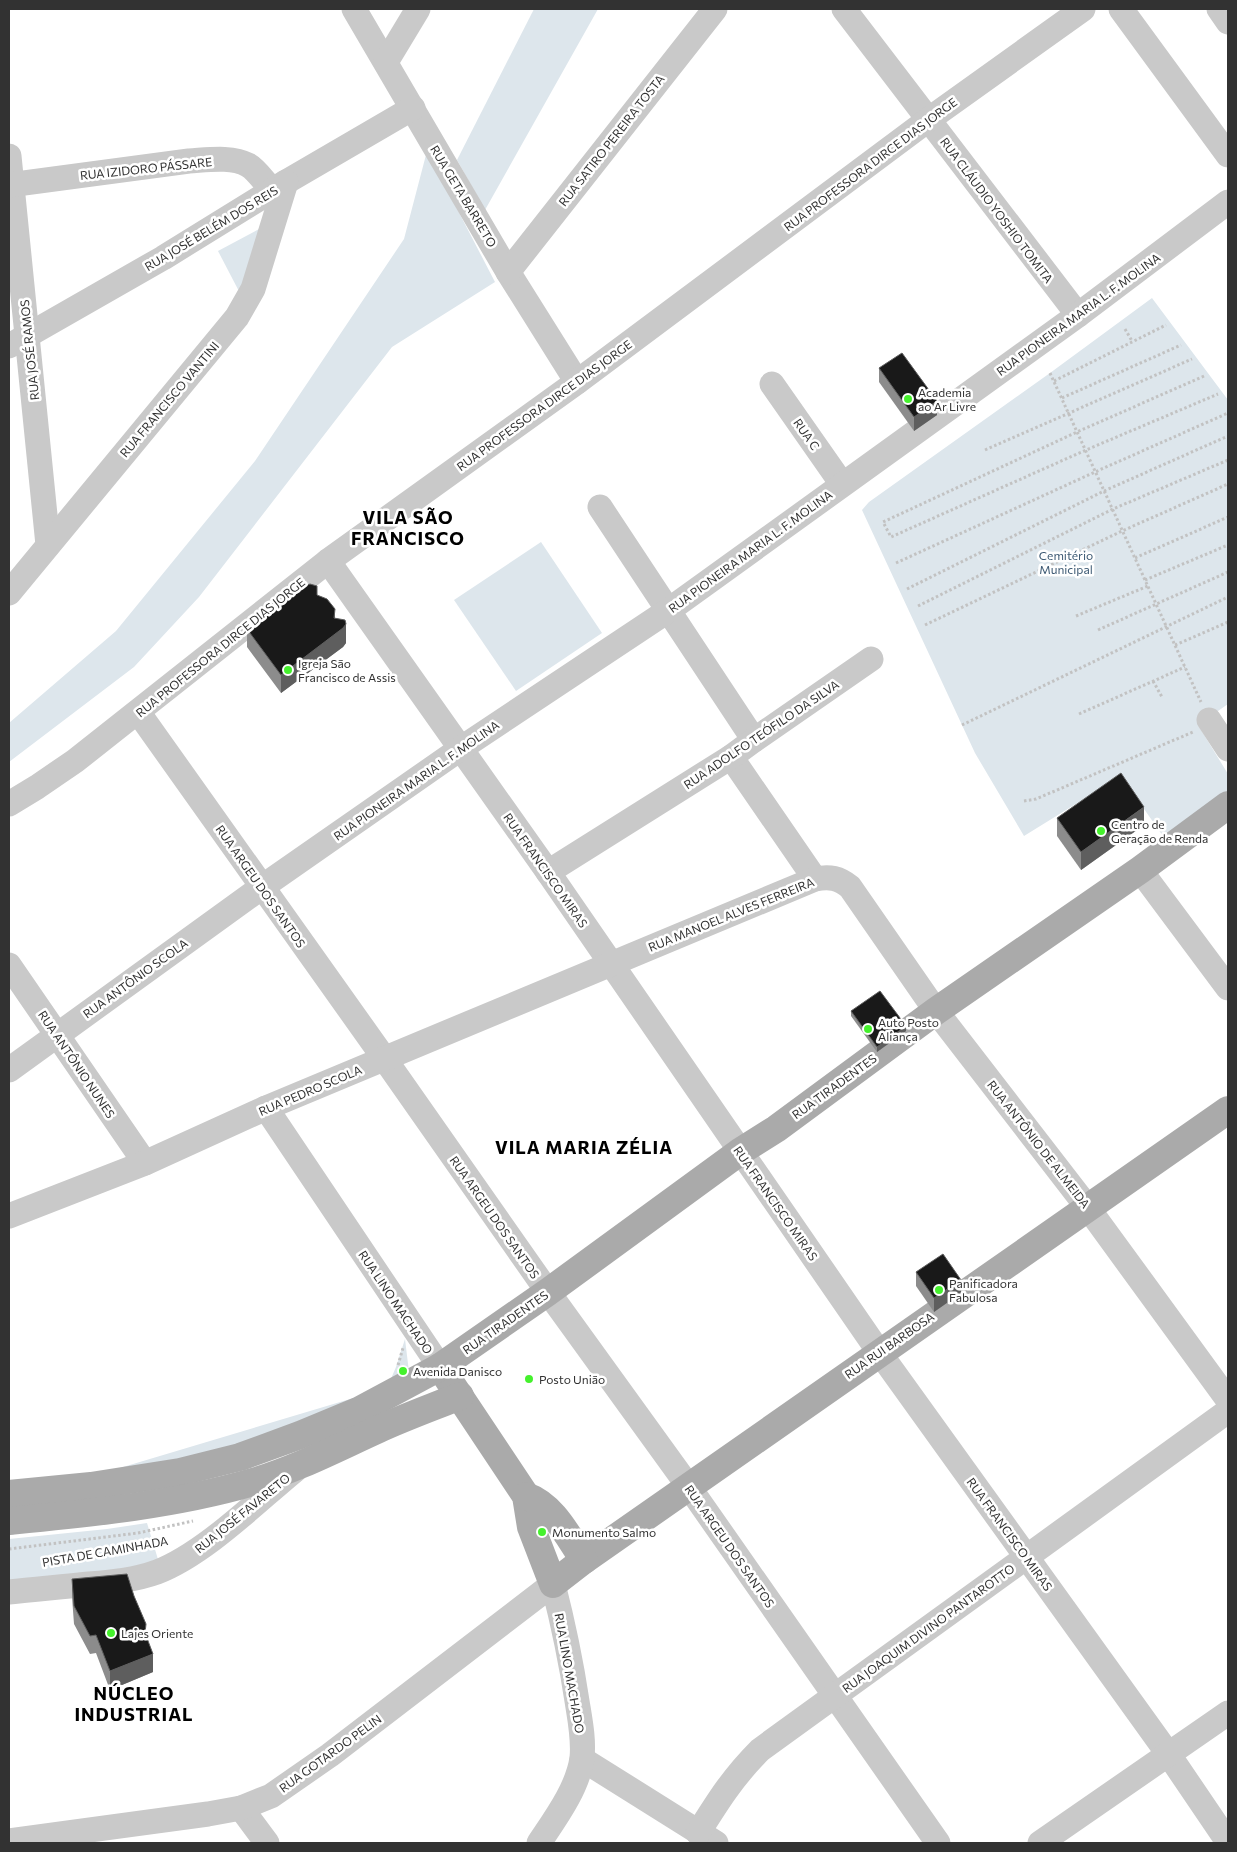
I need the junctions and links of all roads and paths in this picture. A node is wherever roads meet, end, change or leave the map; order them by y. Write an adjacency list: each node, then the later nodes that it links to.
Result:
1 (354, 9): 9 (street, RUA GETA BARRETO)
2 (418, 9): 9 (street)
3 (715, 9): 17 (street, RUA SATIRO PEREIRA TOSTA)
4 (844, 9): 11 (street, RUA CLÁUDIO YOSHIO TOMITA)
5 (1083, 9): 11 (street, RUA PROFESSORA DIRCE DIAS JORGE)
6 (1121, 9): 12 (street)
7 (1219, 9): 8 (street)
8 (1228, 22)
9 (386, 62): 10 (street, RUA GETA BARRETO)
10 (413, 108): 15 (street, RUA JOSÉ BELÉM DOS REIS); 17 (street, RUA GETA BARRETO)
11 (928, 120): 18 (street, RUA CLÁUDIO YOSHIO TOMITA); 28 (street, RUA PROFESSORA DIRCE DIAS JORGE)
12 (1228, 155)
13 (9, 156): 14 (street, RUA JOSÉ RAMOS)
14 (10, 184): 15 (street, RUA IZIDORO PÁSSARE); 21 (street, RUA JOSÉ RAMOS)
15 (280, 186): 21 (street, RUA JOSÉ BELÉM DOS REIS); 47 (street, RUA FRANCISCO VANTINI)
16 (1228, 202): 18 (street, RUA PIONEIRA MARIA L. F. MOLINA)
17 (508, 272): 28 (street, RUA GETA BARRETO)
18 (1078, 316): 40 (street, RUA PIONEIRA MARIA L. F. MOLINA)
19 (1166, 325): 22 (path)
20 (1125, 329): 22 (path)
21 (18, 341): 47 (street, RUA JOSÉ RAMOS)
22 (1132, 342): 27 (path)
23 (1181, 345): 31 (path)
24 (1192, 359): 33 (path)
25 (1050, 373): 27 (path)
26 (1204, 376): 34 (path)
27 (1054, 381): 31 (path)
28 (577, 382): 50 (street, RUA PROFESSORA DIRCE DIAS JORGE)
29 (772, 384): 40 (street, RUA C)
30 (1218, 394): 37 (path)
31 (1062, 398): 33 (path)
32 (1228, 413): 39 (path)
33 (1069, 414): 34 (path); 36 (path)
34 (1077, 432): 37 (path); 37 (path)
35 (1228, 436): 42 (path)
36 (985, 450)
37 (1086, 450): 39 (path)
38 (1228, 460): 44 (path)
39 (1096, 472): 42 (path); 51 (path)
40 (842, 484): 60 (street, RUA PIONEIRA MARIA L. F. MOLINA)
41 (1228, 484): 46 (path)
42 (1104, 491): 44 (path); 55 (path)
43 (600, 507): 60 (street)
44 (1113, 509): 46 (path); 59 (path)
45 (1228, 517): 49 (path)
46 (1122, 531): 49 (path); 63 (path)
47 (48, 545): 56 (street, RUA FRANCISCO VANTINI)
48 (1228, 545): 53 (path)
49 (1135, 558): 53 (path)
50 (328, 560): 71 (street, RUA PROFESSORA DIRCE DIAS JORGE); 76 (street, RUA FRANCISCO MIRAS)
51 (896, 563)
52 (1228, 572): 58 (path)
53 (1145, 580): 54 (path)
54 (1148, 586): 58 (path); 61 (path)
55 (907, 589)
56 (9, 593)
57 (1228, 597): 64 (path)
58 (1156, 604): 64 (path); 65 (path)
59 (918, 606)
60 (669, 610): 75 (street); 76 (street, RUA PIONEIRA MARIA L. F. MOLINA)
61 (1076, 616)
62 (1228, 622): 66 (path)
63 (926, 625)
64 (1166, 626): 66 (path); 74 (path)
65 (1098, 630)
66 (1174, 645): 68 (path)
67 (871, 659): 75 (street, RUA ADOLFO TEÓFILO DA SILVA)
68 (1185, 667): 69 (path); 73 (path)
69 (1153, 681): 70 (path); 72 (path)
70 (1162, 697)
71 (138, 712): 80 (street, RUA PROFESSORA DIRCE DIAS JORGE); 85 (street, RUA ARGEU DOS SANTOS)
72 (1079, 714)
73 (1211, 722): 77 (street); 79 (path)
74 (962, 725)
75 (754, 740): 78 (street, RUA ADOLFO TEÓFILO DA SILVA)
76 (460, 749): 83 (street, RUA FRANCISCO MIRAS); 85 (street, RUA PIONEIRA MARIA L. F. MOLINA)
77 (1228, 749)
78 (731, 758): 83 (street, RUA ADOLFO TEÓFILO DA SILVA); 84 (street)
79 (1024, 801)
80 (9, 804)
81 (1228, 805): 82 (main road, RUA TIRADENTES)
82 (1140, 870): 89 (street); 90 (main road, RUA TIRADENTES)
83 (548, 872): 87 (street, RUA FRANCISCO MIRAS)
84 (815, 879): 86 (street, RUA MANOEL ALVES FERREIRA); 87 (street, RUA MANOEL ALVES FERREIRA)
85 (262, 887): 91 (street, RUA ANTÔNIO SCOLA); 92 (street, RUA ARGEU DOS SANTOS)
86 (850, 887): 90 (street, RUA ANTÔNIO DE ALMEIDA)
87 (611, 963): 92 (street, RUA PEDRO SCOLA); 96 (street, RUA FRANCISCO MIRAS)
88 (9, 965): 91 (street, RUA ANTÔNIO NUNES)
89 (1228, 988)
90 (936, 1010): 96 (main road, RUA TIRADENTES); 98 (street, RUA ANTÔNIO DE ALMEIDA)
91 (57, 1034): 93 (street, RUA ANTÔNIO SCOLA); 97 (street, RUA ANTÔNIO NUNES)
92 (384, 1058): 94 (street, RUA PEDRO SCOLA); 100 (street, RUA ARGEU DOS SANTOS)
93 (9, 1070)
94 (266, 1108): 97 (street, RUA PEDRO SCOLA); 102 (street, RUA LINO MACHADO)
95 (1228, 1110): 98 (main road, RUA RUI BARBOSA)
96 (741, 1151): 100 (main road, RUA TIRADENTES); 101 (street, RUA FRANCISCO MIRAS)
97 (145, 1163): 99 (street, RUA PEDRO SCOLA)
98 (1088, 1208): 101 (main road, RUA RUI BARBOSA); 104 (street, RUA ANTÔNIO DE ALMEIDA)
99 (9, 1216)
100 (548, 1292): 102 (main road, RUA TIRADENTES); 107 (street, RUA ARGEU DOS SANTOS)
101 (879, 1352): 107 (main road, RUA RUI BARBOSA); 113 (street, RUA FRANCISCO MIRAS)
102 (440, 1368): 103 (main road, RUA LINO MACHADO); 108 (main road)
103 (460, 1396): 106 (main road); 109 (main road, RUA LINO MACHADO)
104 (1228, 1400)
105 (1228, 1411): 113 (street, RUA JOAQUIM DIVINO PANTAROTTO)
106 (299, 1466): 111 (main road); 116 (street, RUA JOSÉ FAVARETO)
107 (688, 1487): 114 (main road, RUA RUI BARBOSA); 117 (street, RUA ARGEU DOS SANTOS)
108 (9, 1494)
109 (526, 1496): 114 (main road, RUA LINO MACHADO); 115 (main road, RUA LINO MACHADO)
110 (199, 1519): 112 (path, PISTA DE CAMINHADA)
111 (9, 1521)
112 (9, 1549)
113 (1026, 1556): 117 (street, RUA JOAQUIM DIVINO PANTAROTTO); 119 (street, RUA FRANCISCO MIRAS)
114 (584, 1560): 115 (main road, RUA RUI BARBOSA)
115 (553, 1584): 120 (street, RUA LINO MACHADO); 121 (street, RUA GOTARDO PELIN)
116 (9, 1592)
117 (835, 1696): 122 (street, RUA JOAQUIM DIVINO PANTAROTTO); 127 (street, RUA ARGEU DOS SANTOS)
118 (1228, 1713): 119 (street)
119 (1169, 1755): 124 (street, RUA FRANCISCO MIRAS); 128 (street)
120 (582, 1759): 122 (street); 126 (street, RUA LINO MACHADO)
121 (241, 1808): 123 (street, RUA GOTARDO PELIN); 125 (street)
122 (707, 1838)
123 (9, 1841)
124 (1228, 1842)
125 (267, 1843)
126 (539, 1843)
127 (938, 1843)
128 (1040, 1843)

